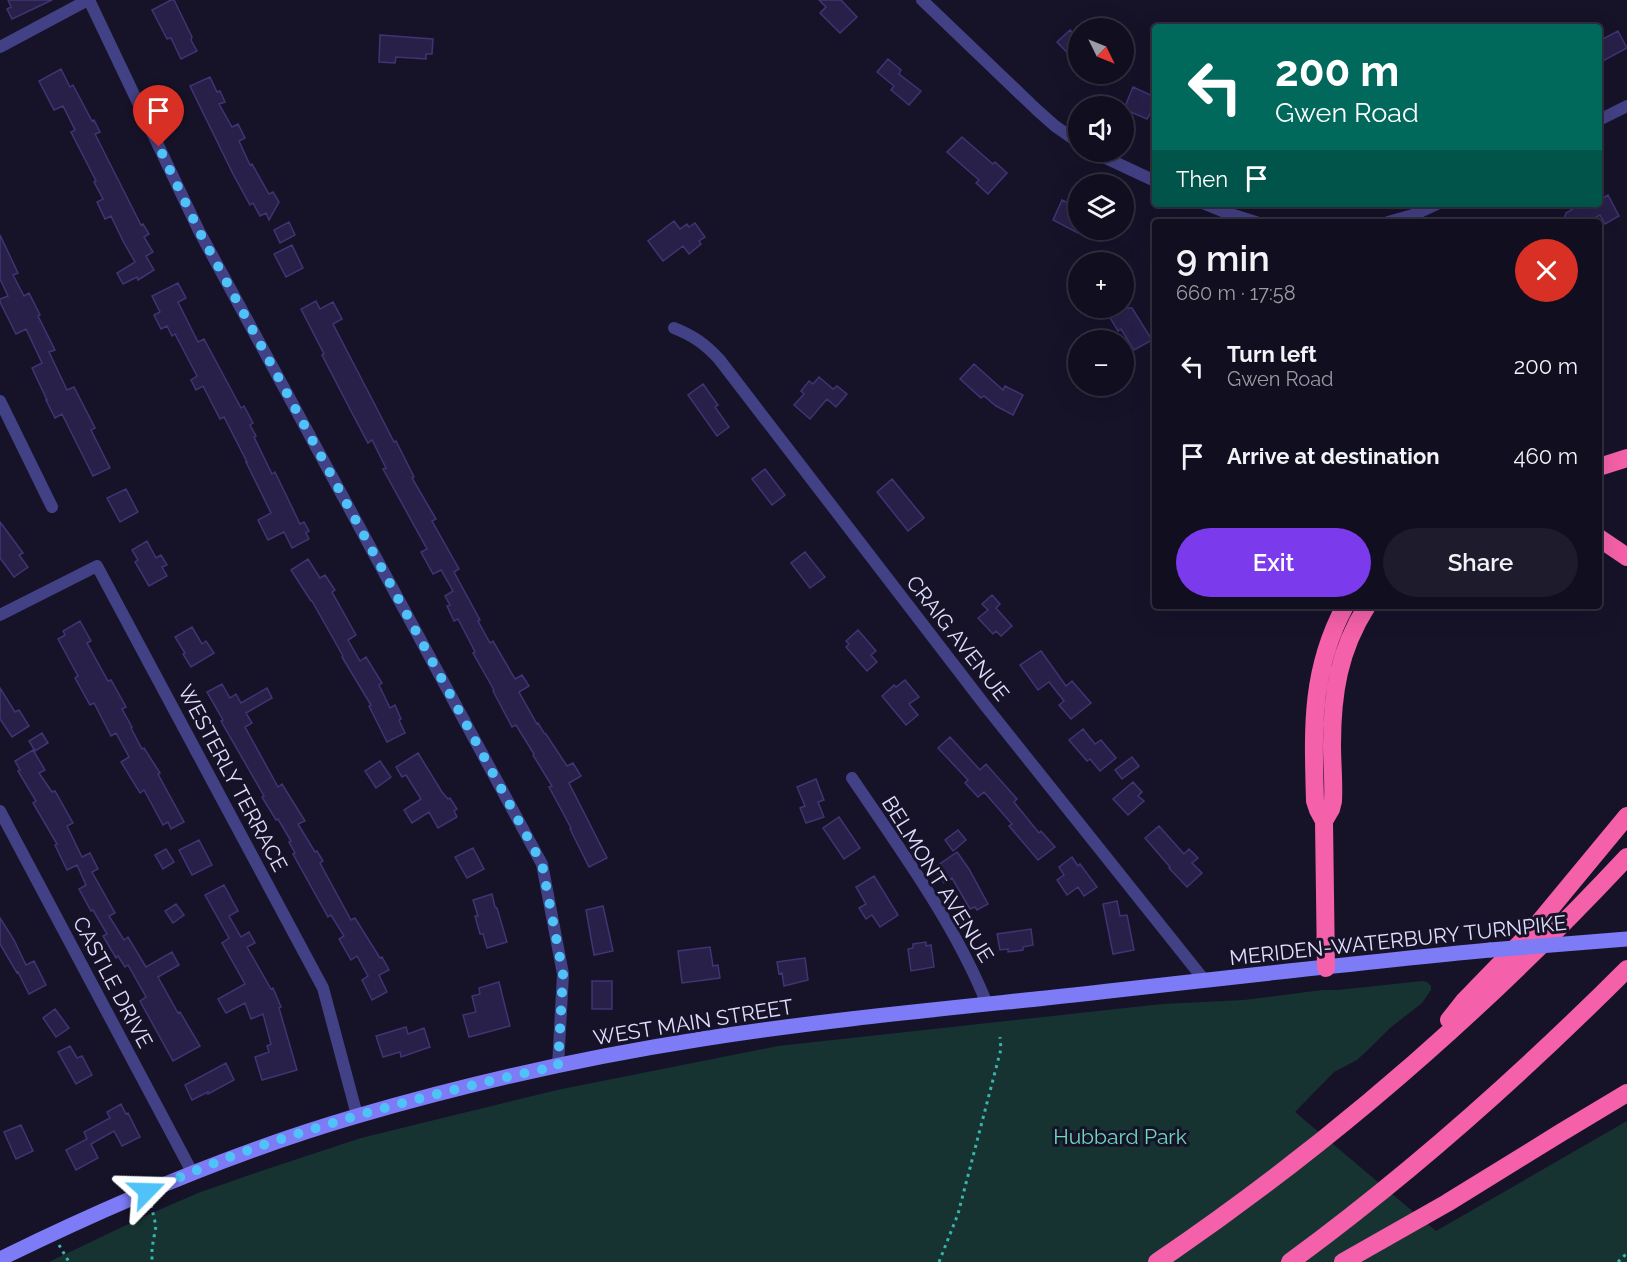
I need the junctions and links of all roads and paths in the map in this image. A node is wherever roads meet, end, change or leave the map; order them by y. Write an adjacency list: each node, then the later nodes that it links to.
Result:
1 (88, 0): 3 (street); 36 (street)
2 (922, 0): 6 (street)
3 (0, 47)
4 (1627, 106): 5 (street)
5 (1602, 118)
6 (1068, 135)
7 (1114, 162): 8 (street)
8 (1152, 180)
9 (1212, 207): 11 (street)
10 (1430, 207): 12 (street)
11 (1246, 219)
12 (1397, 219)
13 (674, 328): 31 (street, CRAIG AVENUE)
14 (0, 401): 17 (street)
15 (1627, 458): 16 (highway)
16 (1602, 466)
17 (52, 507)
18 (1602, 540): 19 (highway)
19 (1627, 557)
20 (1344, 609): 26 (highway)
21 (1365, 609): 26 (highway)
22 (0, 615): 38 (street, WESTERLY TERRACE)
23 (852, 778): 33 (street, BELMONT AVENUE)
24 (0, 811): 39 (street, CASTLE DRIVE)
25 (1627, 816): 35 (highway)
26 (1324, 820): 29 (highway)
27 (1627, 857): 35 (highway)
28 (1627, 939): 29 (main road, MERIDEN-WATERBURY TURNPIKE, bridge)
29 (1326, 968): 31 (main road, MERIDEN-WATERBURY TURNPIKE)
30 (1627, 969): 46 (highway)
31 (1205, 981): 32 (main road, MERIDEN-WATERBURY TURNPIKE)
32 (1174, 984): 33 (main road, WEST MAIN STREET)
33 (987, 1004): 36 (main road, WEST MAIN STREET)
34 (1000, 1037): 44 (path)
35 (1433, 1045): 45 (highway)
36 (558, 1066): 38 (main road, WEST MAIN STREET)
37 (1627, 1094): 47 (highway)
38 (357, 1115): 39 (main road, WEST MAIN STREET)
39 (192, 1172): 40 (main road, WEST MAIN STREET)
40 (147, 1191): 42 (main road, WEST MAIN STREET); 43 (path)
41 (1627, 1253): 48 (path)
42 (0, 1259)
43 (152, 1262)
44 (939, 1262)
45 (1157, 1262)
46 (1290, 1262)
47 (1343, 1262)
48 (1618, 1262)

